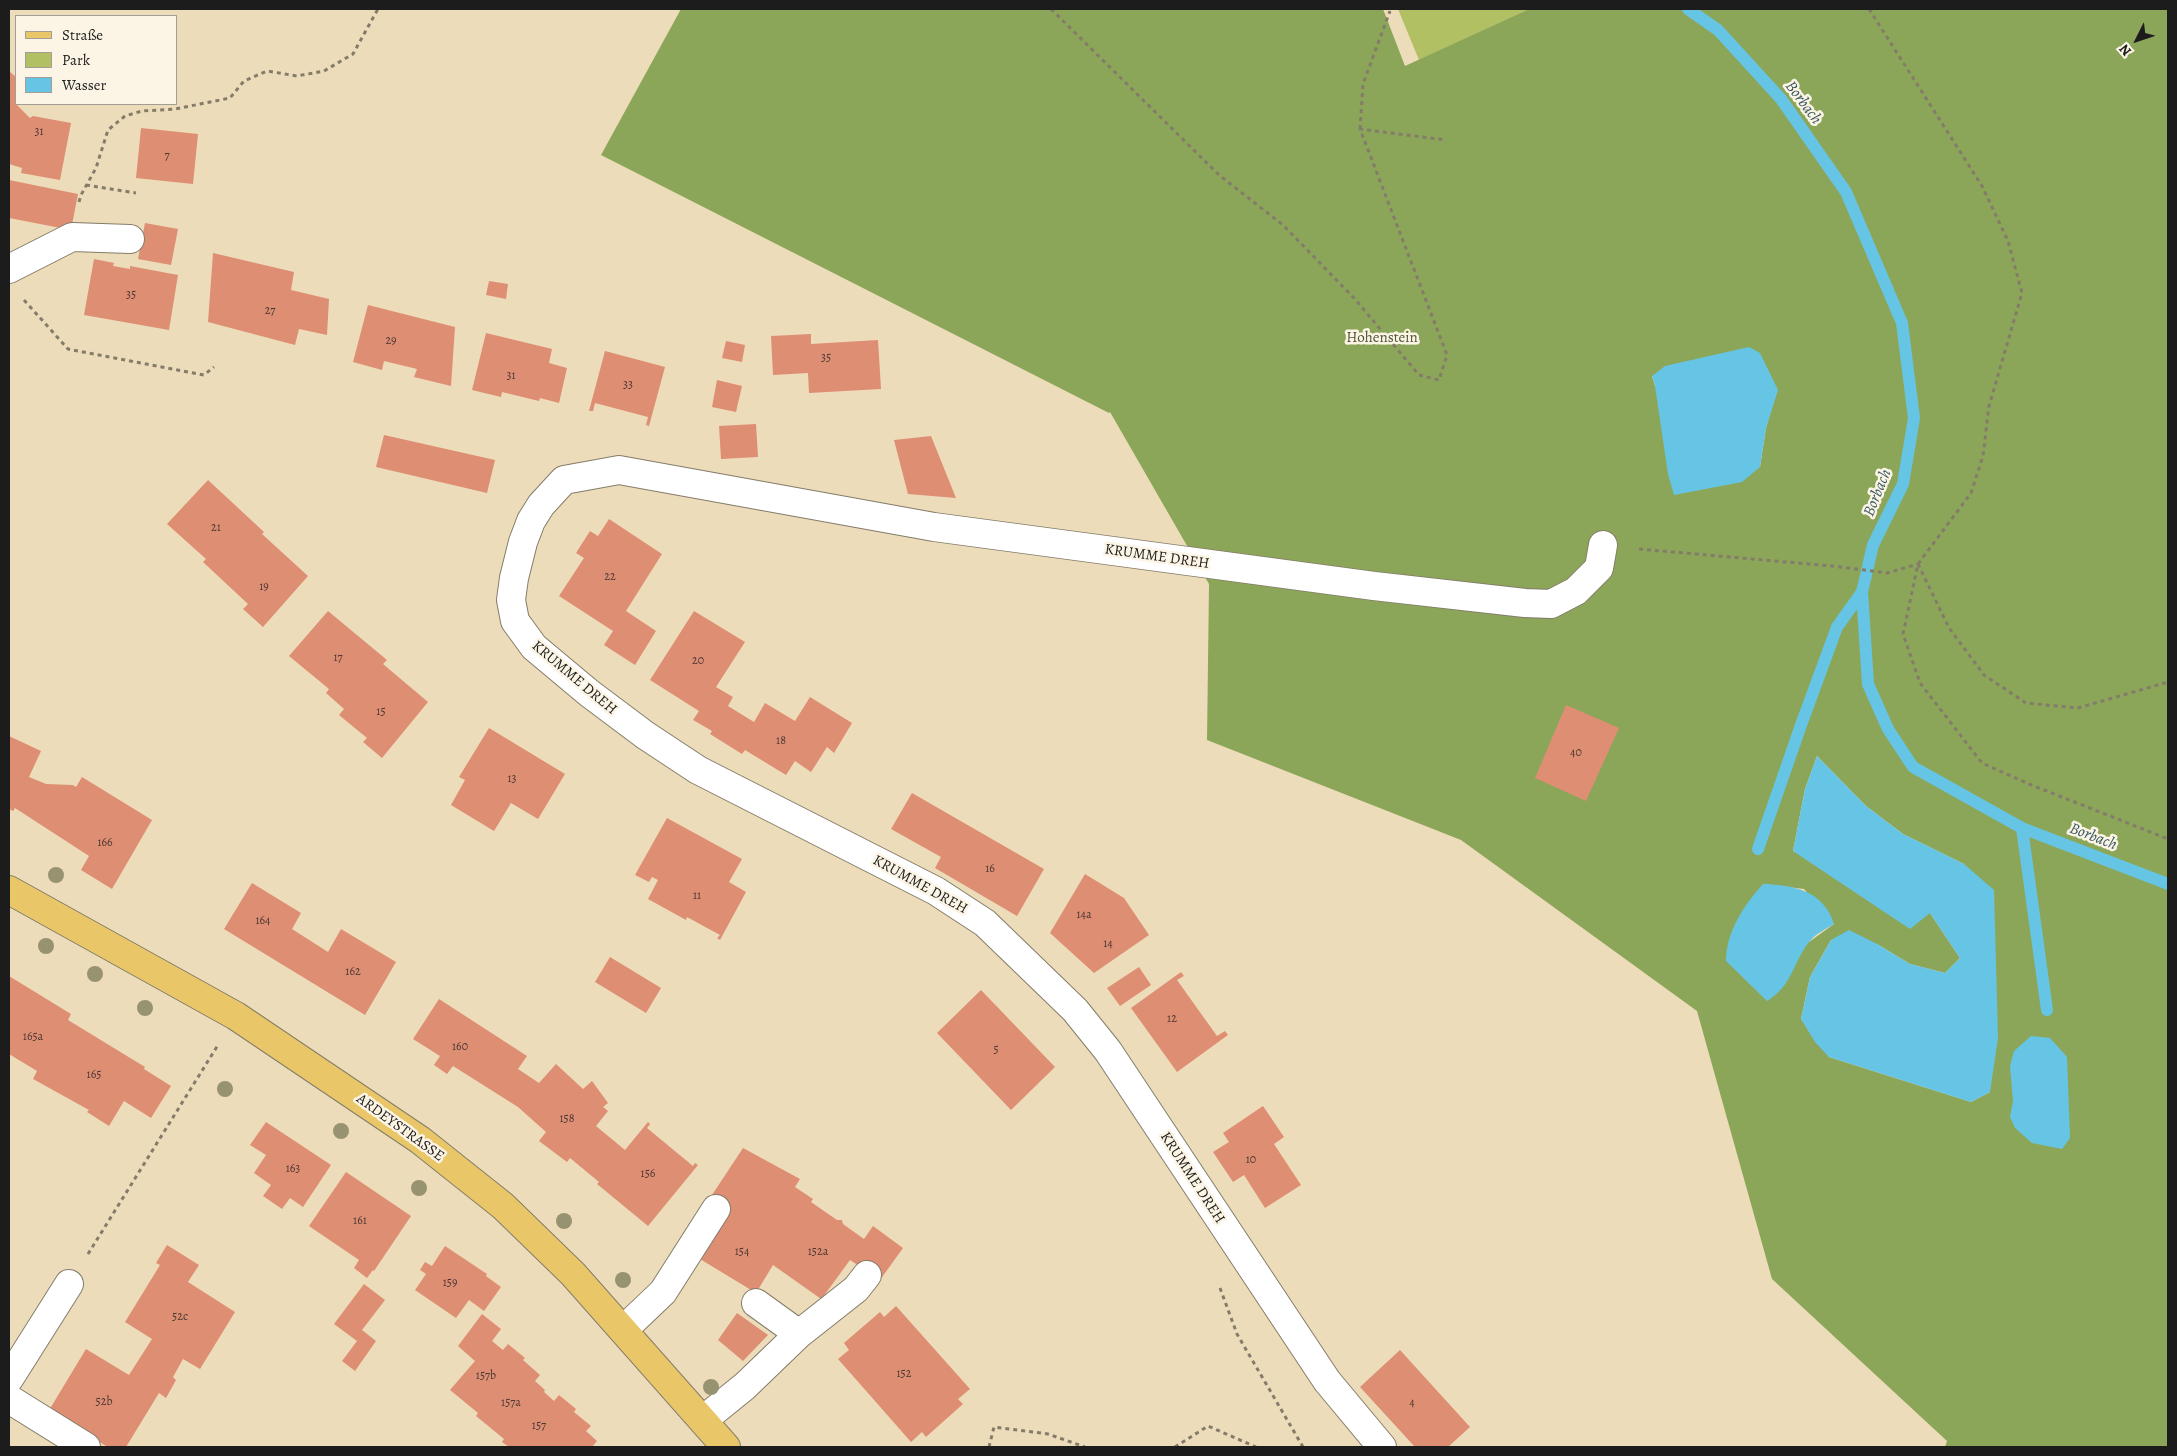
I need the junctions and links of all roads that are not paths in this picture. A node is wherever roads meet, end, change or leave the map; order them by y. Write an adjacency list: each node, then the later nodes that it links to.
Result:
1 (130, 239): 2 (street)
2 (9, 269)
3 (1603, 545): 16 (street, KRUMME DREH)
4 (9, 890): 9 (main road, ARDEYSTRASSE)
5 (716, 1209): 9 (street)
6 (867, 1275): 10 (street)
7 (69, 1284): 11 (street)
8 (756, 1303): 10 (street)
9 (623, 1330): 13 (main road, ARDEYSTRASSE)
10 (799, 1334): 13 (street)
11 (9, 1379)
12 (9, 1399): 14 (street)
13 (703, 1420): 15 (main road, ARDEYSTRASSE)
14 (86, 1447)
15 (726, 1447)
16 (1382, 1447)

